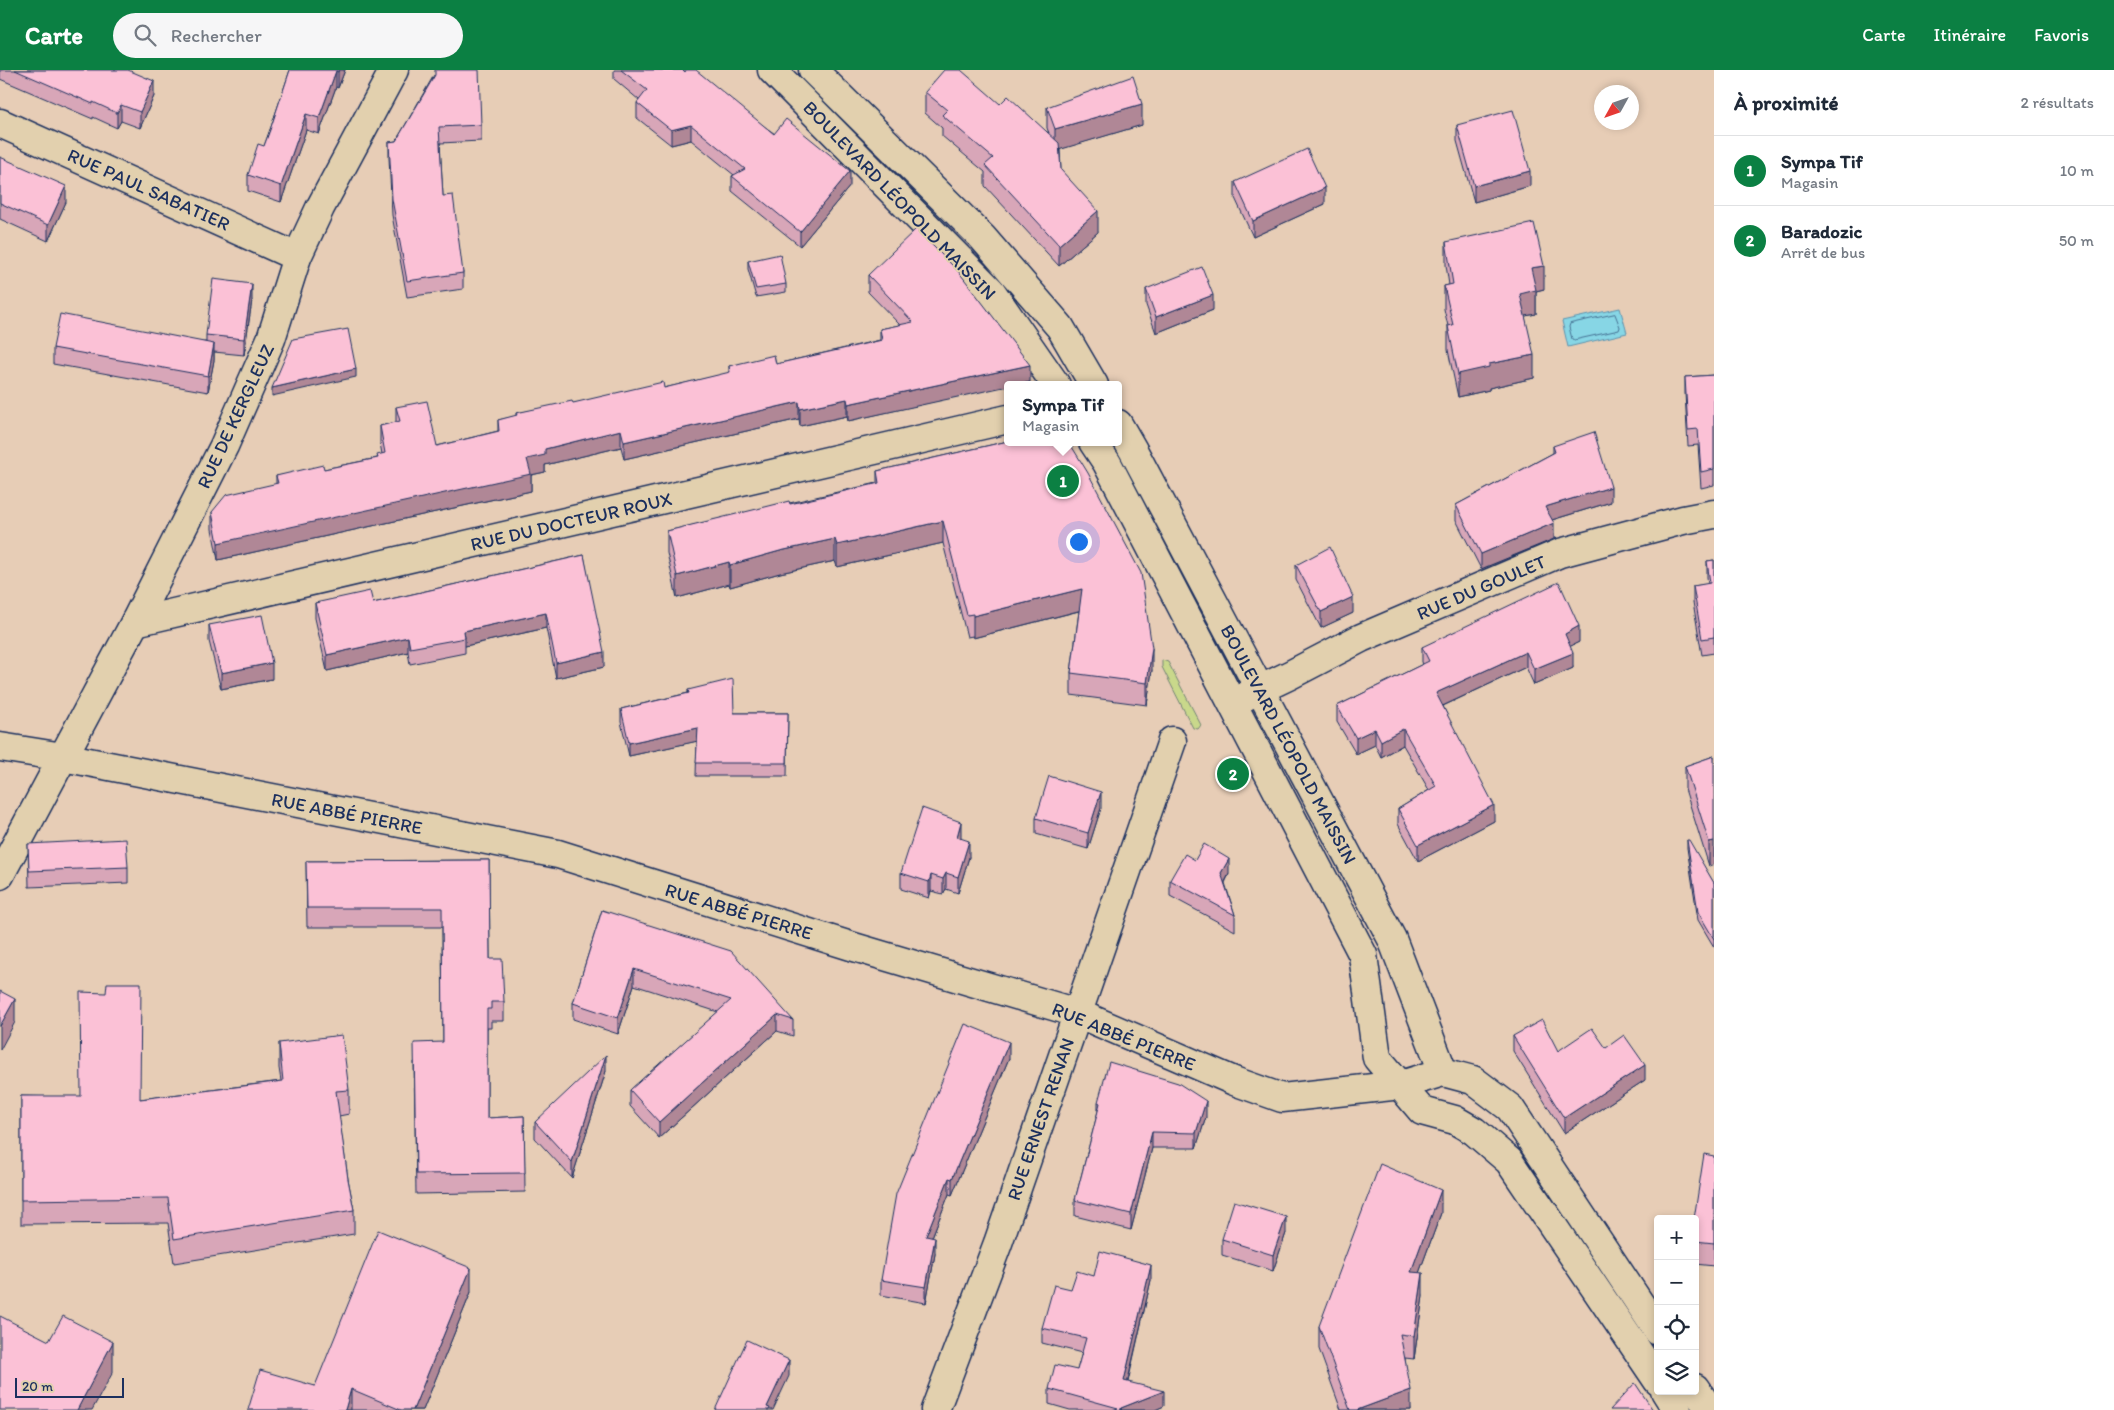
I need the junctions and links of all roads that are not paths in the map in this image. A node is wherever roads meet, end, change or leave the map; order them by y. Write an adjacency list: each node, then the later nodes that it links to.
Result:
1 (394, 70): 5 (street, RUE DE KERGLEUZ)
2 (772, 70): 6 (street, BOULEVARD LÉOPOLD MAISSIN)
3 (813, 70): 7 (street, BOULEVARD LÉOPOLD MAISSIN)
4 (0, 123): 5 (street, RUE PAUL SABATIER)
5 (297, 257): 12 (street, RUE DE KERGLEUZ)
6 (1053, 381)
7 (1092, 381)
8 (1004, 420): 12 (street, RUE DU DOCTEUR ROUX)
9 (1122, 431): 13 (street, BOULEVARD LÉOPOLD MAISSIN)
10 (1096, 446): 14 (street, BOULEVARD LÉOPOLD MAISSIN)
11 (1714, 514): 13 (street, RUE DU GOULET)
12 (135, 622): 17 (street, RUE DE KERGLEUZ)
13 (1260, 690): 14 (street, RUE DU GOULET); 20 (street, BOULEVARD LÉOPOLD MAISSIN)
14 (1232, 703): 21 (street, BOULEVARD LÉOPOLD MAISSIN)
15 (1172, 741): 19 (street, RUE ERNEST RENAN)
16 (0, 747): 17 (street, RUE ABBÉ PIERRE)
17 (63, 757): 18 (street, RUE DE KERGLEUZ); 19 (street, RUE ABBÉ PIERRE)
18 (0, 875)
19 (1077, 1013): 21 (street, RUE ABBÉ PIERRE); 26 (street, RUE ERNEST RENAN)
20 (1443, 1072): 21 (street); 22 (street)
21 (1401, 1085): 23 (street, BOULEVARD LÉOPOLD MAISSIN)
22 (1654, 1325)
23 (1654, 1375)
24 (1699, 1394): 28 (street)
25 (1668, 1395): 27 (street)
26 (935, 1410)
27 (1678, 1410)
28 (1710, 1410)

